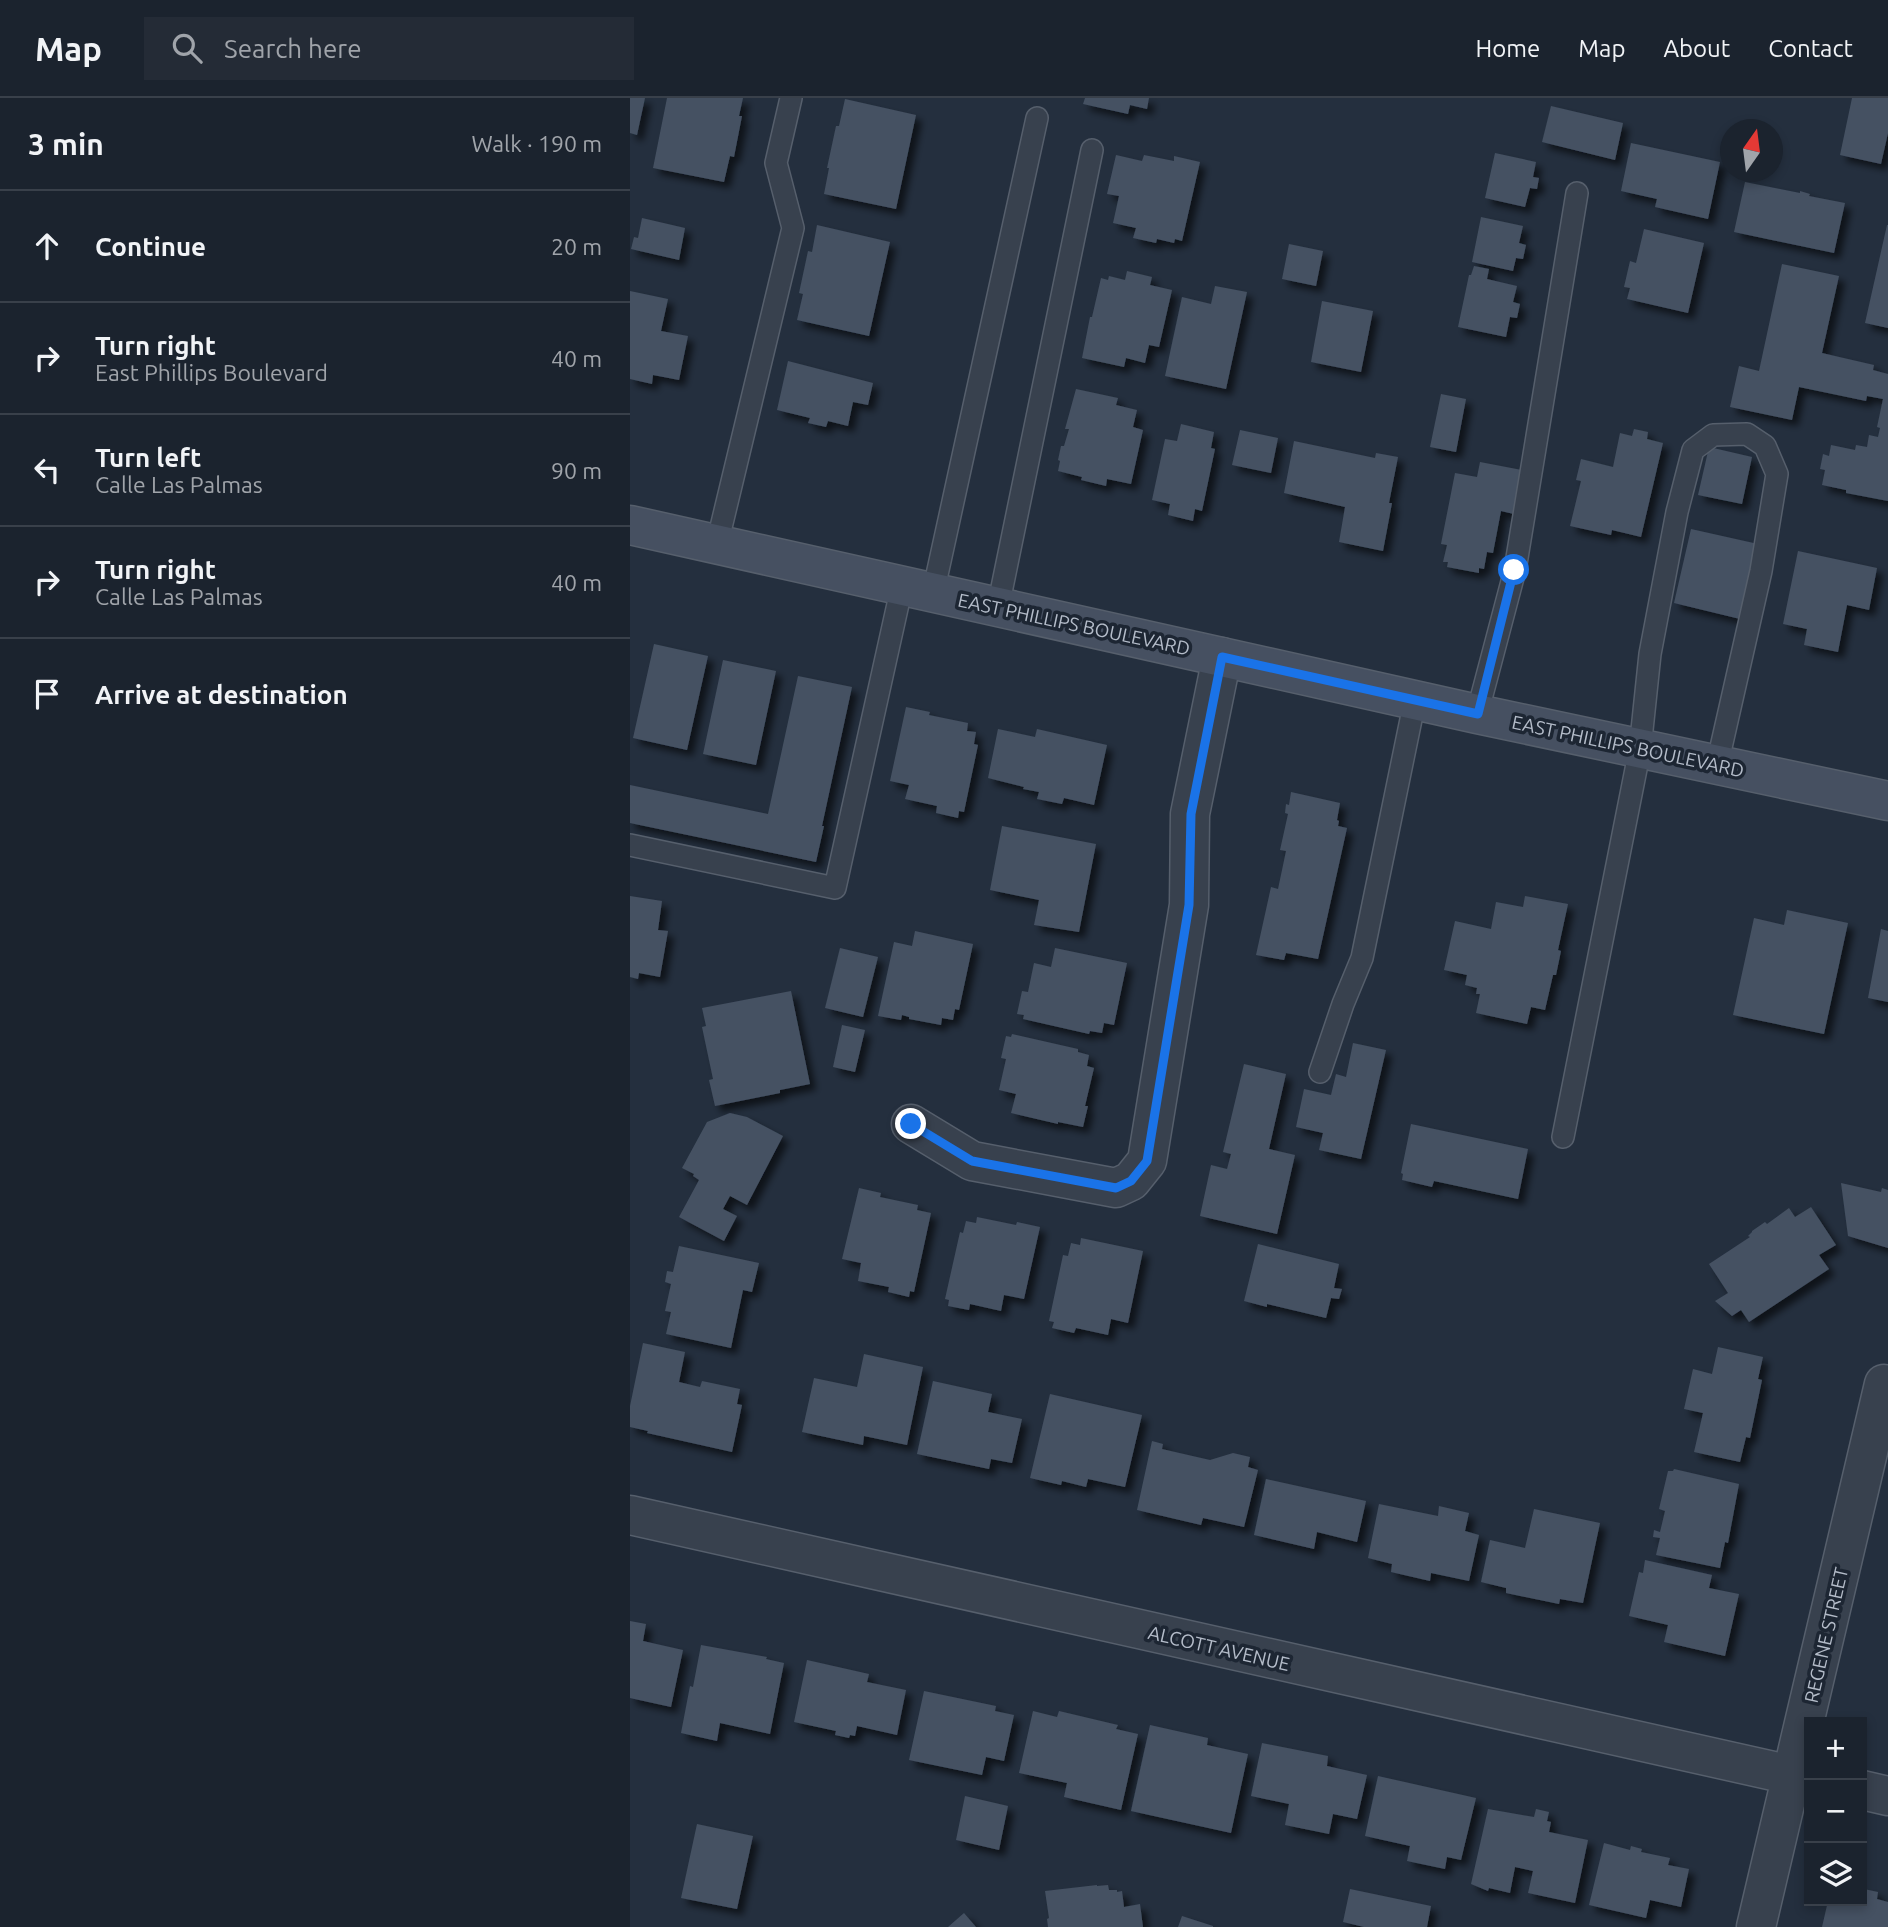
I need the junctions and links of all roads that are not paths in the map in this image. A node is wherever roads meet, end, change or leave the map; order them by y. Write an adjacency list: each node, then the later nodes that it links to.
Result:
1 (791, 98): 6 (lane)
2 (1037, 118): 7 (lane)
3 (1092, 150): 8 (lane)
4 (1577, 194): 11 (lane)
5 (630, 525): 6 (street, EAST PHILLIPS BOULEVARD)
6 (717, 544): 7 (street, EAST PHILLIPS BOULEVARD)
7 (918, 590): 8 (street, EAST PHILLIPS BOULEVARD); 15 (lane)
8 (998, 607): 9 (street, EAST PHILLIPS BOULEVARD)
9 (1222, 657): 10 (street, EAST PHILLIPS BOULEVARD); 17 (street)
10 (1415, 700): 11 (street, EAST PHILLIPS BOULEVARD); 16 (lane)
11 (1478, 714): 12 (street, EAST PHILLIPS BOULEVARD)
12 (1640, 749): 13 (street, EAST PHILLIPS BOULEVARD); 13 (lane); 18 (lane)
13 (1717, 765): 14 (street, EAST PHILLIPS BOULEVARD)
14 (1888, 801)
15 (630, 845)
16 (1320, 1072)
17 (911, 1124)
18 (1563, 1137)
19 (1884, 1384): 21 (street, REGENE STREET)
20 (630, 1514): 21 (street, ALCOTT AVENUE)
21 (1801, 1778): 24 (street, REGENE STREET)
22 (1867, 1791): 23 (street)
23 (1888, 1796)
24 (1756, 1927)

